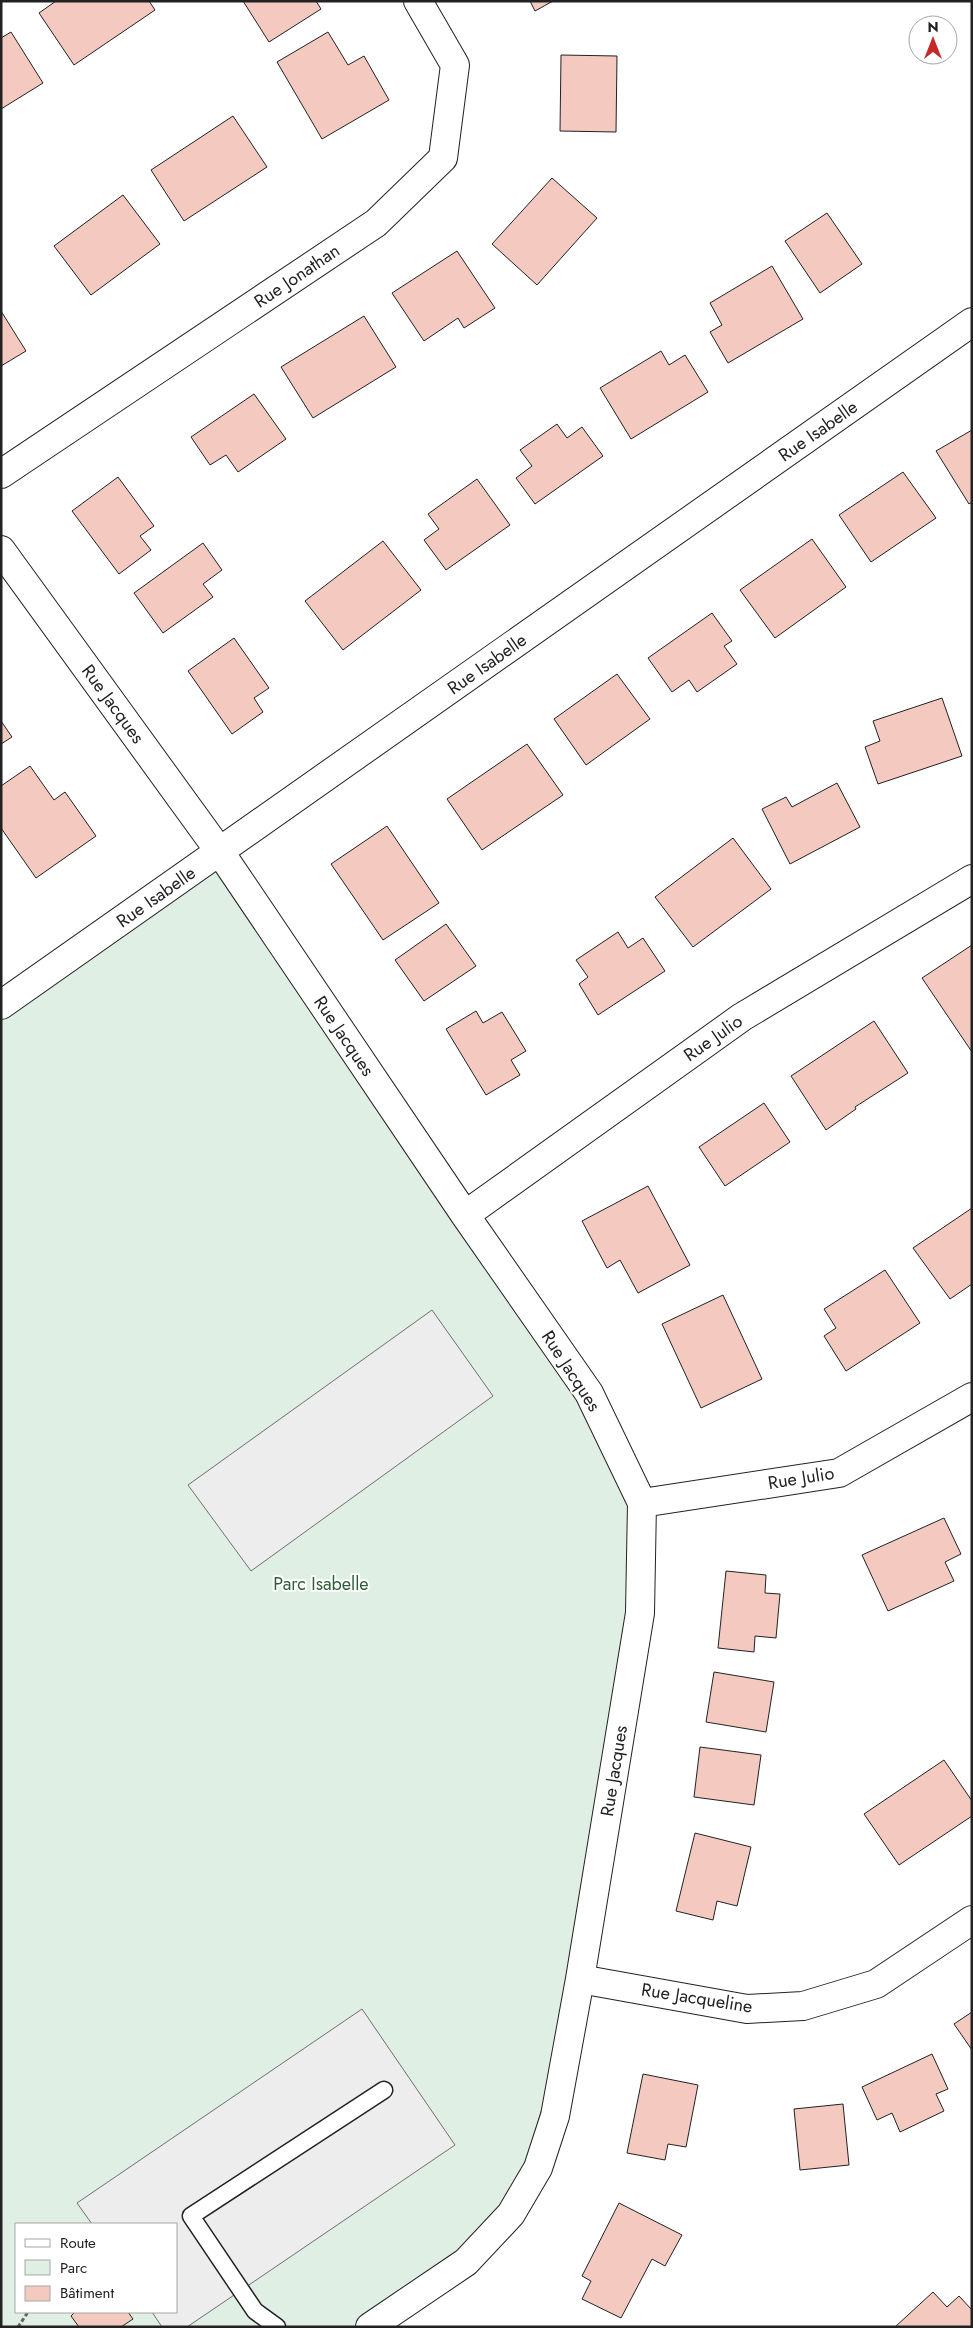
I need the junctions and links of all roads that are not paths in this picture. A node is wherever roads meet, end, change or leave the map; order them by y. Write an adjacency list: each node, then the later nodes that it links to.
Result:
1 (418, 1): 3 (street, Rue Jonathan)
2 (972, 322): 5 (street, Rue Isabelle)
3 (1, 474)
4 (1, 550): 5 (street, Rue Jacques)
5 (220, 852): 7 (street, Rue Isabelle); 8 (street, Rue Jacques)
6 (972, 879): 8 (street, Rue Julio)
7 (1, 1005)
8 (465, 1215): 10 (street, Rue Jacques)
9 (972, 1397): 10 (street, Rue Julio)
10 (642, 1503): 12 (street, Rue Jacques)
11 (972, 1920): 12 (street, Rue Jacqueline)
12 (580, 1979): 15 (street, Rue Jacques)
13 (384, 2090): 14 (lane)
14 (277, 2327)
15 (370, 2327)

